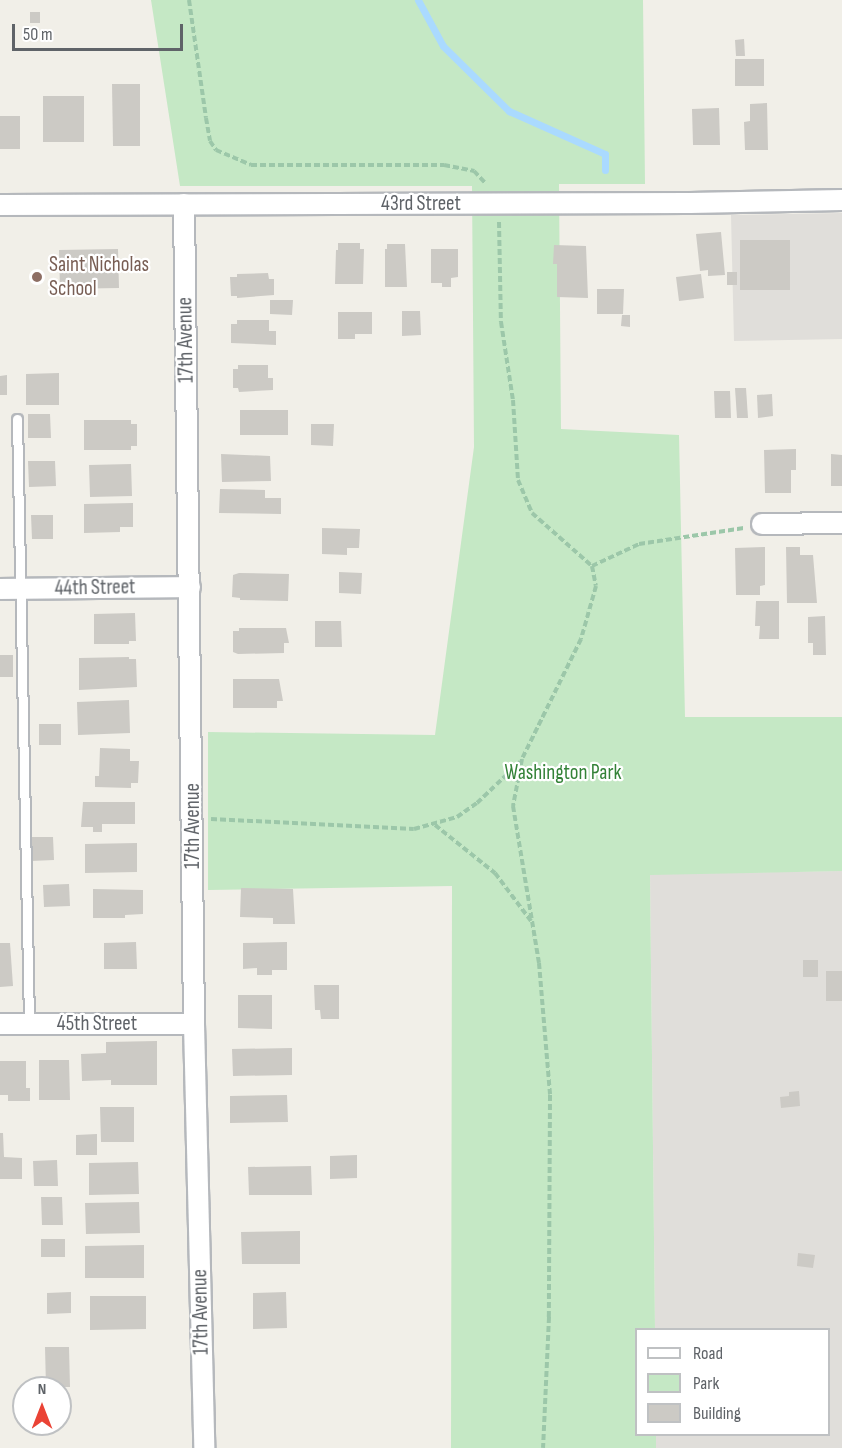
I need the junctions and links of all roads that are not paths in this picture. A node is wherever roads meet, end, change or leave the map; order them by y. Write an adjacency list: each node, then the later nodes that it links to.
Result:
1 (842, 200): 2 (street, 43rd Street)
2 (184, 204): 3 (street, 43rd Street); 7 (street, 17th Avenue)
3 (0, 205)
4 (17, 419): 9 (lane)
5 (842, 523): 6 (street)
6 (762, 524)
7 (190, 587): 9 (street, 44th Street); 12 (street, 17th Avenue)
8 (0, 589): 9 (street, 44th Street)
9 (22, 589): 11 (lane)
10 (0, 1024): 11 (street, 45th Street)
11 (30, 1024): 12 (street, 45th Street)
12 (194, 1024): 13 (street, 17th Avenue)
13 (204, 1448)

